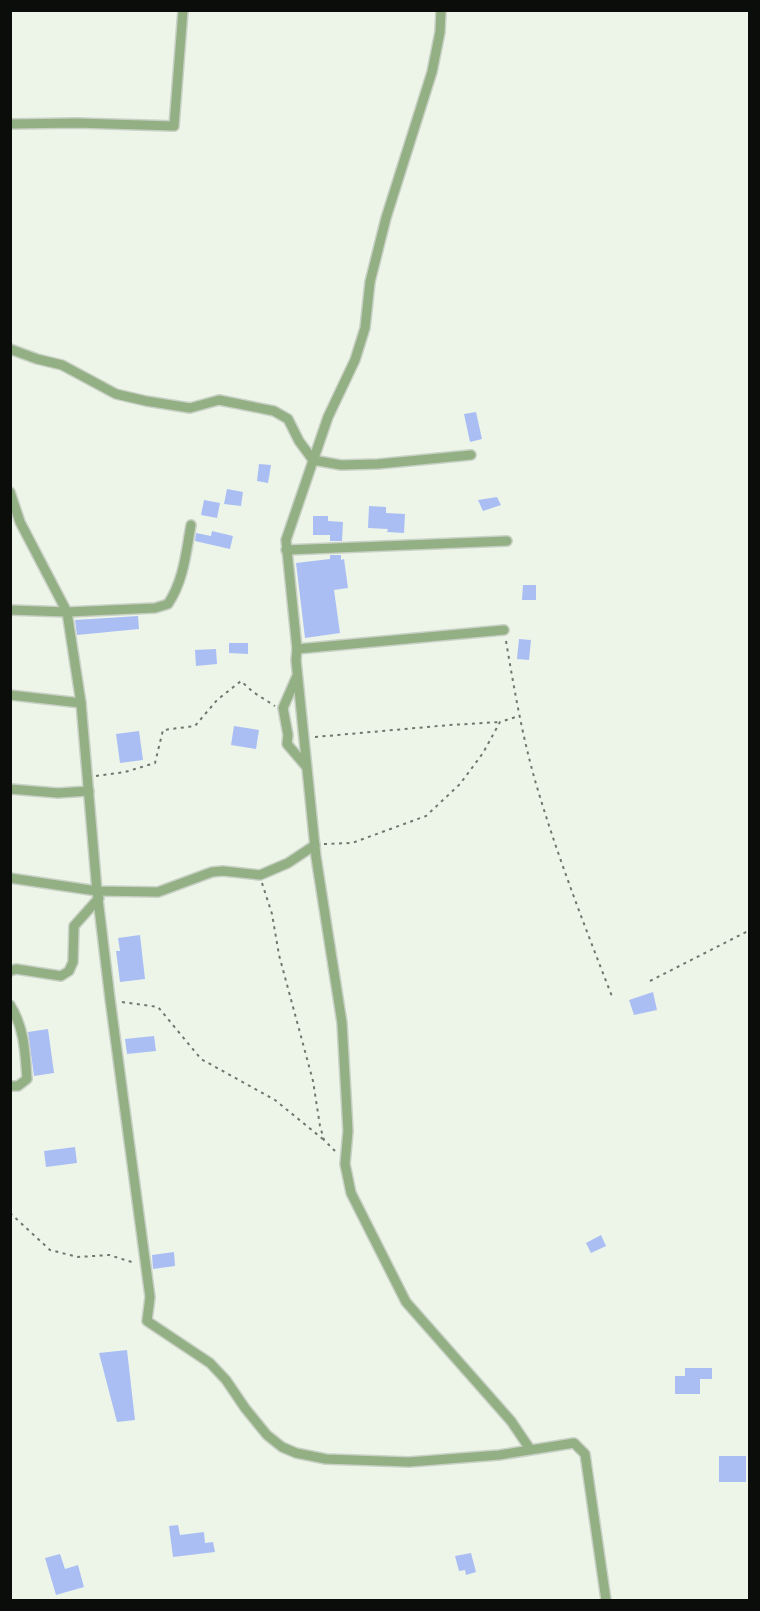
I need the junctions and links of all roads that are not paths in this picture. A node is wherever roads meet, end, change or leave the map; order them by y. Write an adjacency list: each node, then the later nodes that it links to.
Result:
1 (183, 10): 3 (street)
2 (441, 10): 6 (street)
3 (10, 124)
4 (10, 349): 6 (street)
5 (471, 456): 6 (street)
6 (313, 460): 11 (street)
7 (10, 492): 8 (street)
8 (14, 512): 13 (street)
9 (191, 525): 13 (street)
10 (507, 542): 11 (street)
11 (286, 550): 15 (street)
12 (10, 610): 13 (street)
13 (67, 612): 18 (street)
14 (504, 630): 15 (street)
15 (297, 649): 16 (street)
16 (298, 674): 19 (street); 19 (street)
17 (10, 696): 18 (street)
18 (81, 703): 21 (street)
19 (305, 765): 22 (street)
20 (10, 789): 21 (street)
21 (89, 791): 24 (street)
22 (315, 845): 24 (street); 28 (street)
23 (10, 878): 24 (street)
24 (98, 894): 25 (street); 28 (street)
25 (10, 971)
26 (10, 1005): 27 (street)
27 (10, 1086)
28 (530, 1449): 29 (street)
29 (606, 1600)

